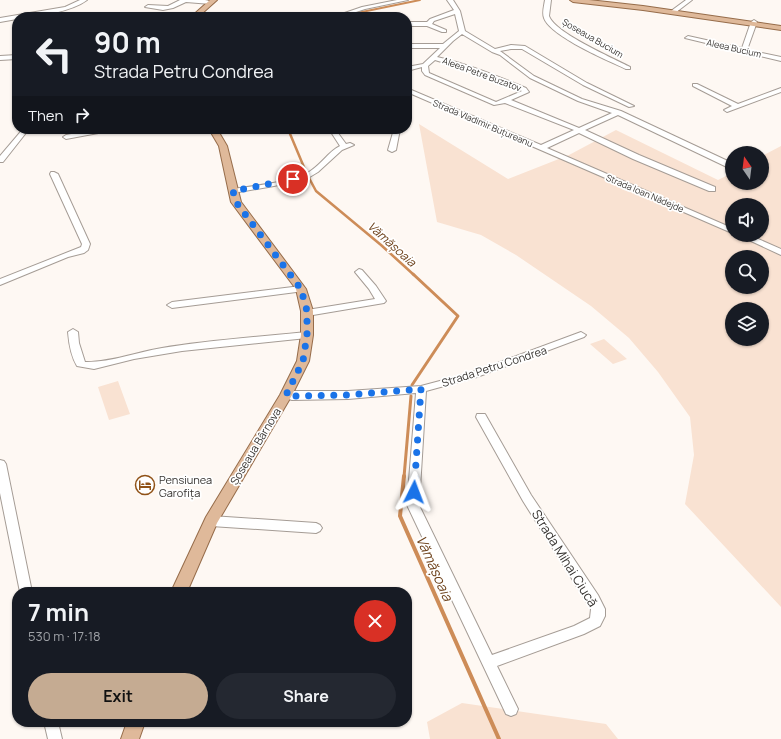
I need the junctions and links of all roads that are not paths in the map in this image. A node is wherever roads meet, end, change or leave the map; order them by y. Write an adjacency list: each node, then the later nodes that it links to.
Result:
1 (84, 0): 13 (street)
2 (184, 0): 9 (street); 10 (street)
3 (404, 0): 15 (street)
4 (450, 0): 11 (street)
5 (548, 0): 35 (street, Șoseaua Bucium)
6 (573, 0): 12 (main road)
7 (589, 0): 12 (main road)
8 (689, 0): 12 (street)
9 (213, 1): 14 (main road)
10 (148, 7)
11 (457, 11): 20 (street); 23 (street)
12 (673, 11): 18 (main road)
13 (46, 12)
14 (200, 12)
15 (352, 12)
16 (12, 19): 17 (street)
17 (0, 20)
18 (753, 23): 21 (main road); 28 (street)
19 (412, 24): 20 (street)
20 (428, 24): 22 (street)
21 (781, 27)
22 (444, 31)
23 (462, 32): 26 (street); 27 (street)
24 (688, 38): 28 (street, Aleea Bucium)
25 (412, 46): 26 (street)
26 (443, 46): 31 (street)
27 (494, 51): 42 (street); 42 (street)
28 (744, 51): 32 (street, Aleea Bucium)
29 (0, 58): 30 (street)
30 (12, 58)
31 (434, 58): 33 (street); 39 (street, Aleea Petre Buzatov)
32 (781, 59)
33 (425, 65): 34 (street); 39 (street)
34 (412, 68)
35 (628, 68)
36 (695, 85): 40 (street)
37 (781, 90): 40 (street)
38 (412, 92): 50 (street, Strada Vladimir Buțureanu)
39 (505, 100): 43 (street)
40 (738, 106): 41 (street)
41 (727, 110)
42 (617, 112): 43 (street); 54 (street)
43 (579, 130): 50 (street); 56 (street)
44 (22, 134): 53 (street)
45 (82, 134): 49 (street)
46 (216, 134): 57 (main road, Șoseaua Bârnova)
47 (337, 134): 57 (street)
48 (396, 134): 51 (street)
49 (66, 137)
50 (541, 148): 52 (street, Strada Vladimir Buțureanu)
51 (392, 150)
52 (560, 155): 58 (street, Strada Ioan Nădejde)
53 (0, 160)
54 (725, 163)
55 (54, 174): 62 (street)
56 (712, 189)
57 (233, 191): 63 (main road, Șoseaua Bârnova)
58 (725, 227)
59 (758, 242): 60 (street)
60 (781, 252)
61 (360, 272): 65 (street)
62 (0, 282)
63 (301, 289): 64 (street); 65 (main road, Șoseaua Bârnova)
64 (172, 305)
65 (307, 313): 67 (main road, Șoseaua Bârnova)
66 (73, 332): 67 (street)
67 (307, 335): 70 (main road, Șoseaua Bârnova)
68 (581, 335): 69 (street, Strada Petru Condrea)
69 (421, 389): 70 (street, Strada Petru Condrea); 77 (street)
70 (286, 395): 73 (main road, Șoseaua Bârnova)
71 (480, 418): 77 (street, Strada Mihai Ciucă)
72 (0, 464): 75 (street)
73 (211, 521): 74 (street); 76 (main road, Șoseaua Bârnova)
74 (316, 528)
75 (25, 587)
76 (181, 587)
77 (488, 663): 78 (street)
78 (511, 709)
79 (52, 727): 81 (street)
80 (134, 727): 82 (main road)
81 (55, 739)
82 (130, 739)

